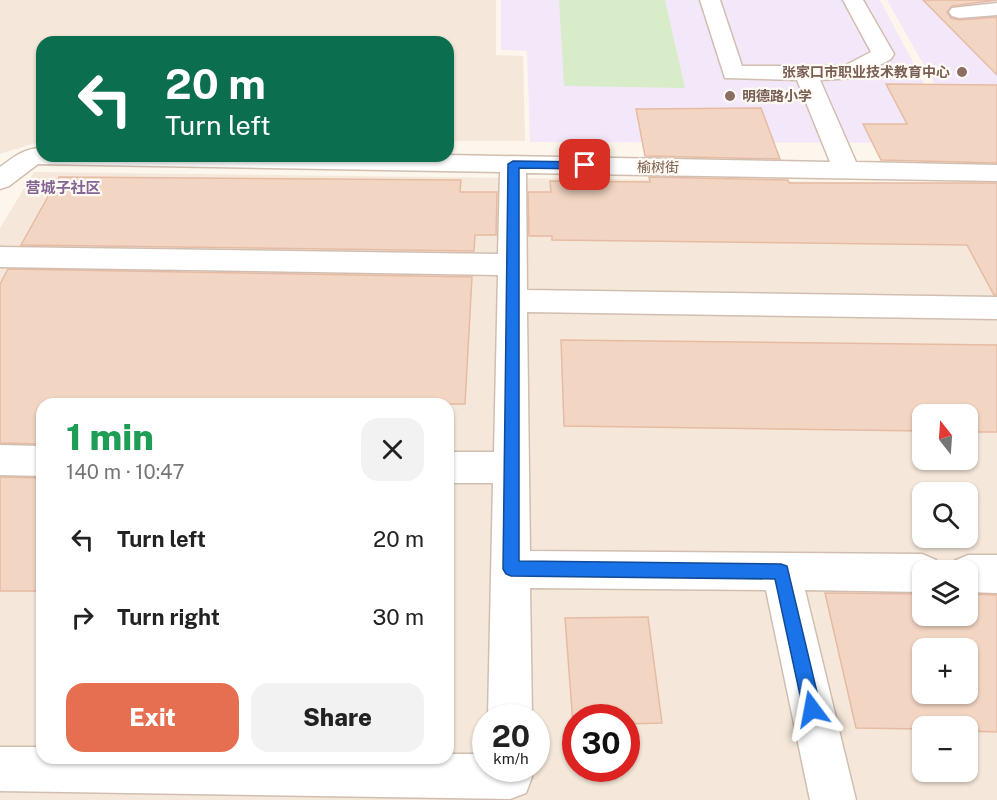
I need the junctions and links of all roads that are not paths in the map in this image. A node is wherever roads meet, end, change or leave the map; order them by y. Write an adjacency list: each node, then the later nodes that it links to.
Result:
1 (710, 0): 5 (street)
2 (853, 0): 5 (street)
3 (997, 9): 4 (street)
4 (959, 12)
5 (806, 73): 9 (street)
6 (36, 156): 11 (street, 榆树街)
7 (393, 162): 8 (street, 榆树街)
8 (513, 164): 9 (street, 榆树街); 13 (street)
9 (846, 170): 10 (street, 榆树街)
10 (997, 172)
11 (0, 180)
12 (0, 257): 13 (street)
13 (513, 265): 14 (street)
14 (513, 302): 15 (street); 19 (street)
15 (997, 309)
16 (0, 460): 17 (street)
17 (36, 461)
18 (454, 467): 19 (street)
19 (512, 468): 20 (street)
20 (511, 569): 21 (street); 25 (street)
21 (781, 571): 22 (street); 28 (street)
22 (912, 573)
23 (978, 574): 24 (street)
24 (997, 574)
25 (510, 704)
26 (0, 769): 27 (street)
27 (472, 781)
28 (832, 800)

